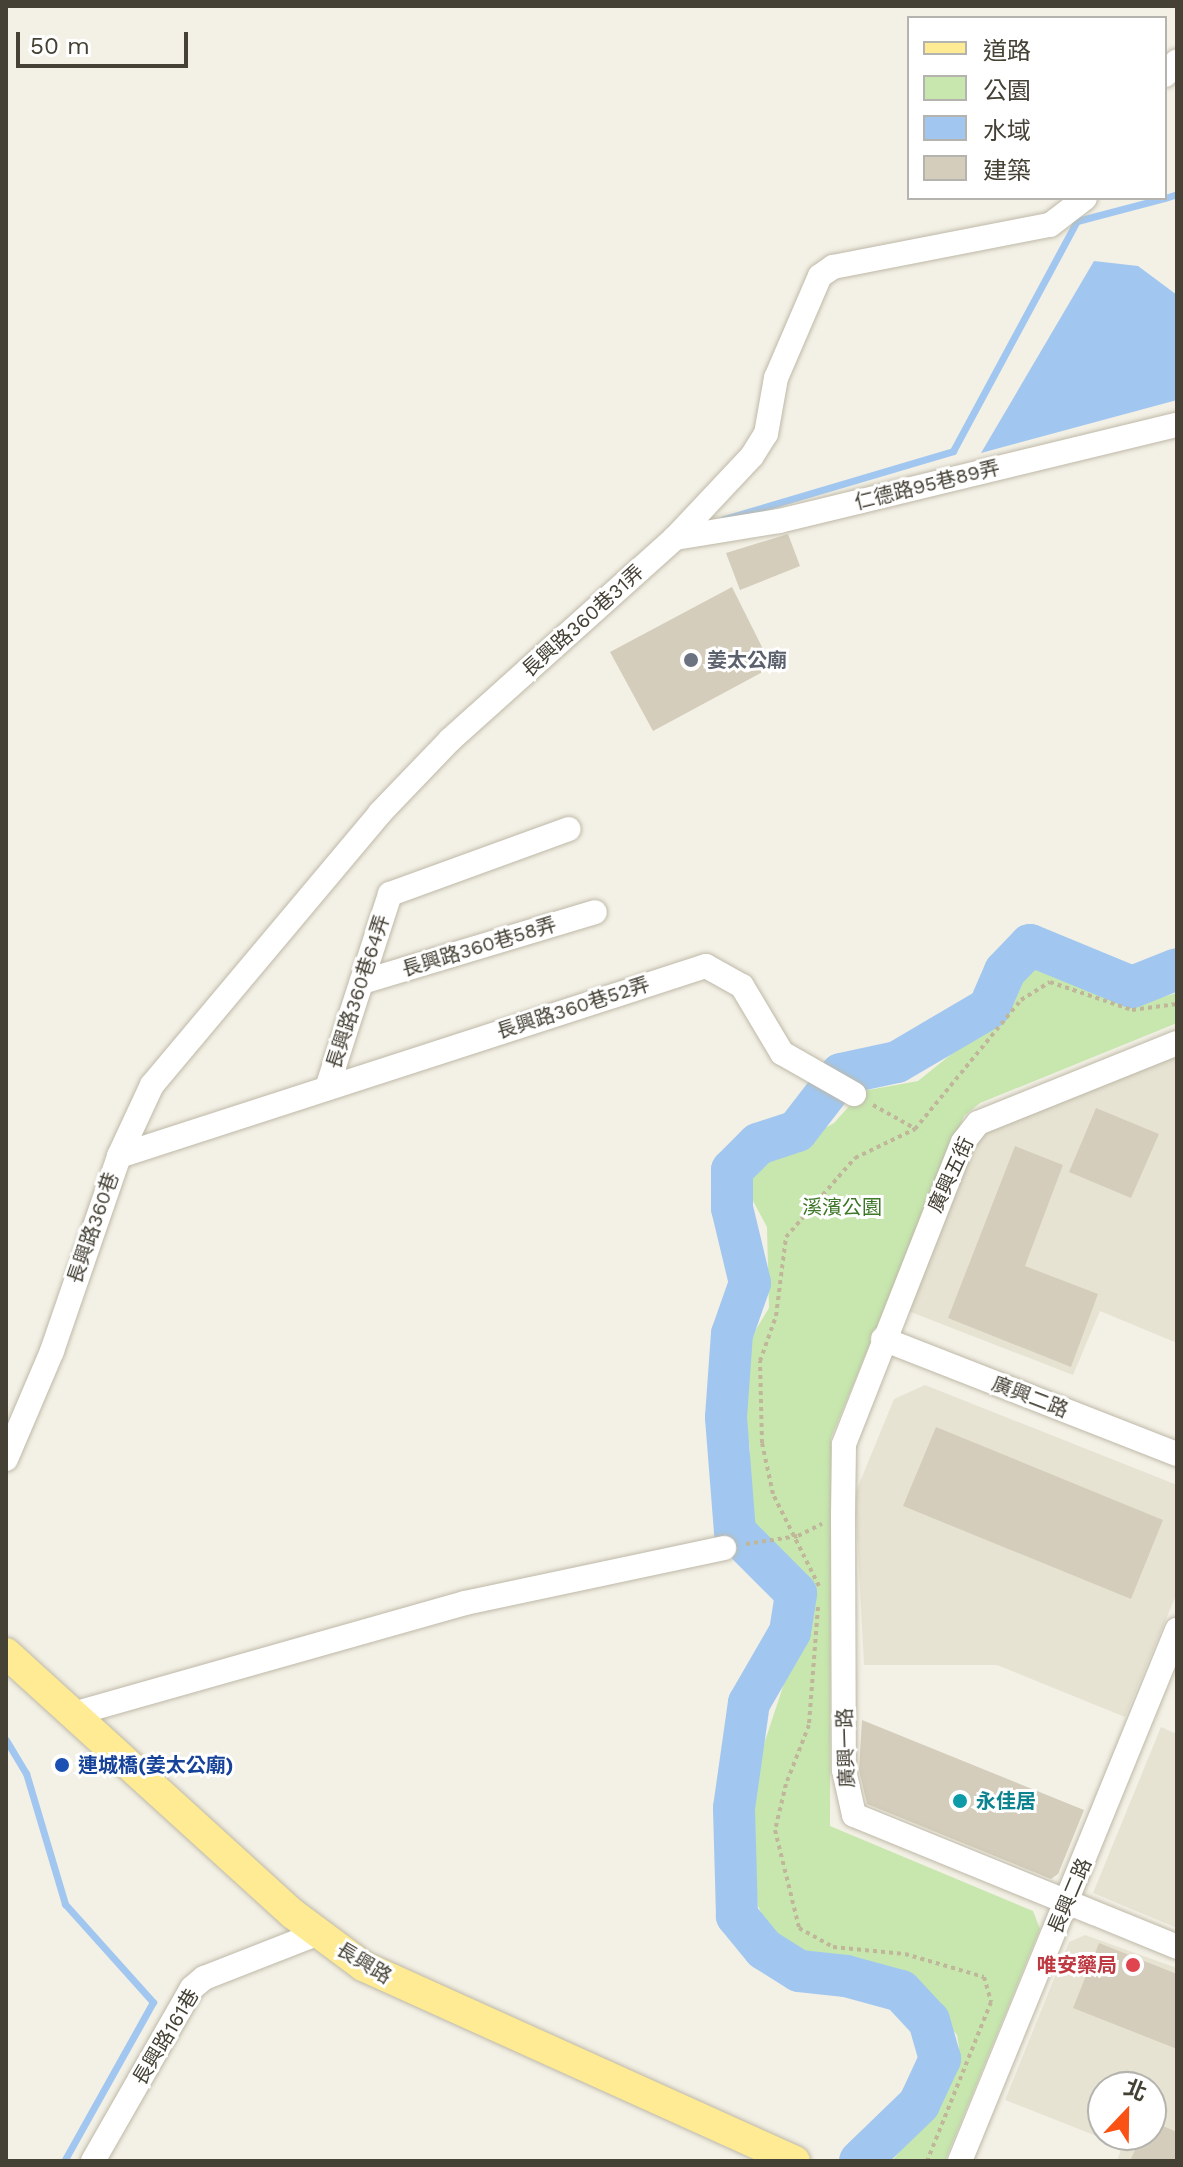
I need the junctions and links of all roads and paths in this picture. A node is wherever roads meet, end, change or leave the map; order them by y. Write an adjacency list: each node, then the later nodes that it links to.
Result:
1 (1082, 200): 3 (street, 長興路360巷31弄)
2 (1177, 425): 3 (street, 仁德路95巷89弄)
3 (675, 538): 12 (street, 長興路360巷31弄)
4 (569, 829): 6 (street, 長興路360巷64弄)
5 (595, 912): 6 (street, 長興路360巷58弄)
6 (362, 982): 9 (street, 長興路360巷64弄)
7 (1177, 1004): 11 (path)
8 (1177, 1043): 13 (street, 廣興五街)
9 (327, 1088): 10 (street, 長興路360巷52弄); 12 (street, 長興路360巷)
10 (854, 1094): 11 (path)
11 (915, 1129): 17 (path)
12 (119, 1156): 15 (street, 長興路360巷)
13 (883, 1339): 14 (street, 廣興二路); 16 (street, 廣興一路)
14 (1177, 1454)
15 (6, 1459)
16 (843, 1514): 17 (path); 22 (street, 廣興一路)
17 (798, 1536): 18 (path); 27 (path)
18 (724, 1548): 21 (street)
19 (1177, 1630): 22 (street, 長興二路)
20 (6, 1653): 21 (main road, 長興路)
21 (73, 1714): 23 (main road, 長興路)
22 (1065, 1901): 24 (street, 廣興一路); 28 (street, 長興二路)
23 (316, 1934): 25 (street, 長興路161巷); 26 (main road, 長興路)
24 (1177, 1947)
25 (93, 2161)
26 (795, 2161)
27 (927, 2161)
28 (960, 2161)

